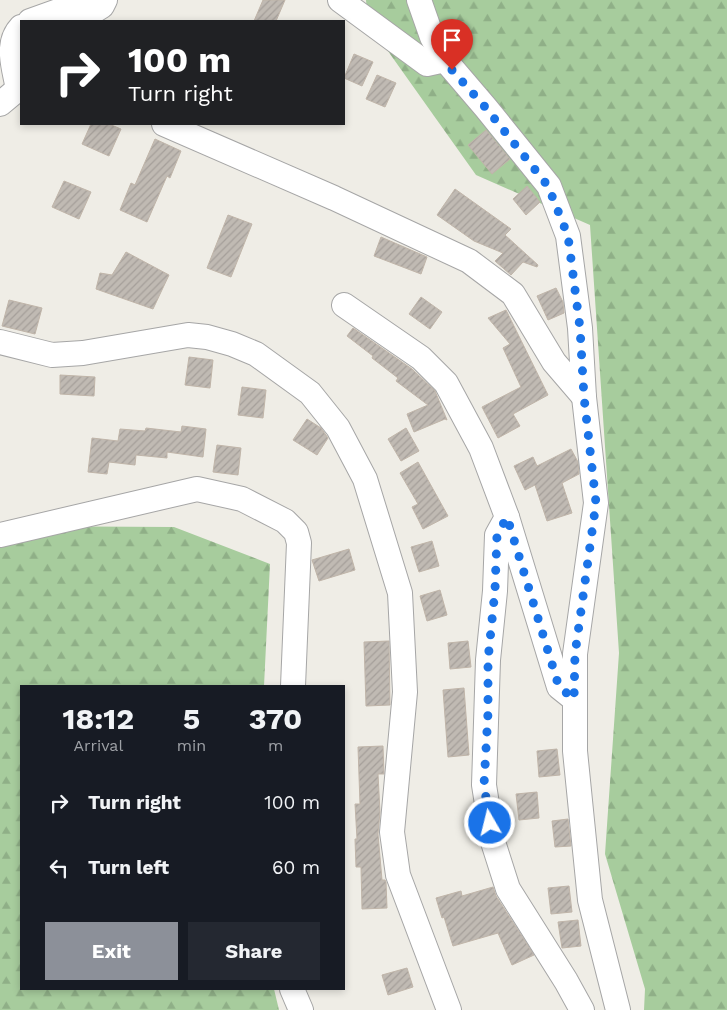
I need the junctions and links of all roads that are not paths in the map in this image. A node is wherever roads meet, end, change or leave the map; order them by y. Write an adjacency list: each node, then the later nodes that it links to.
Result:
1 (104, 0): 4 (street)
2 (340, 0): 6 (street)
3 (418, 0): 6 (street)
4 (33, 20)
5 (20, 28): 7 (street)
6 (445, 60): 12 (street)
7 (20, 88): 8 (street)
8 (0, 104)
9 (166, 125): 12 (street)
10 (344, 306): 13 (street)
11 (0, 342): 19 (street)
12 (584, 397): 16 (street)
13 (507, 517): 16 (street); 20 (street)
14 (0, 535): 15 (street)
15 (293, 685)
16 (574, 699): 21 (street)
17 (292, 990): 18 (street)
18 (301, 1010)
19 (449, 1010)
20 (582, 1010)
21 (618, 1010)

